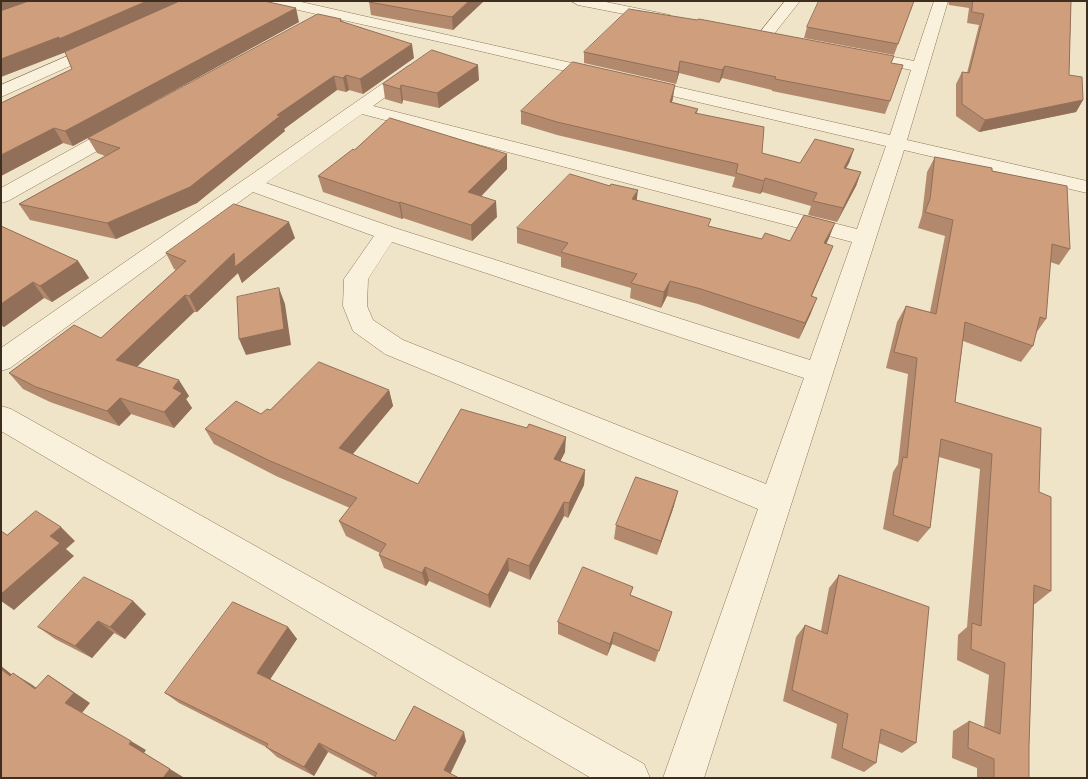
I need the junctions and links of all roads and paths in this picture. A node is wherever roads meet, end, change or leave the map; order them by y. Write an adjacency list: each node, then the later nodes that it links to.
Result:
1 (276, 1): 6 (street)
2 (352, 1): 6 (street)
3 (578, 1): 7 (street)
4 (793, 1): 10 (street)
5 (941, 1): 15 (street)
6 (330, 13): 8 (street); 12 (street)
7 (681, 21)
8 (304, 28)
9 (746, 33): 10 (street)
10 (765, 36): 13 (street)
11 (118, 39): 16 (street)
12 (454, 40): 17 (street); 19 (street)
13 (784, 40)
14 (842, 52): 15 (street)
15 (919, 67): 19 (street)
16 (1, 92)
17 (359, 108): 20 (street); 24 (street)
18 (140, 119): 22 (street)
19 (896, 142): 21 (street); 24 (street)
20 (252, 185): 23 (street); 25 (street)
21 (1087, 187)
22 (1, 197)
23 (387, 233): 26 (street); 28 (street)
24 (864, 238): 26 (street)
25 (1, 361)
26 (819, 373): 28 (street)
27 (1, 417): 29 (street)
28 (776, 502): 30 (street)
29 (630, 778)
30 (683, 778)

